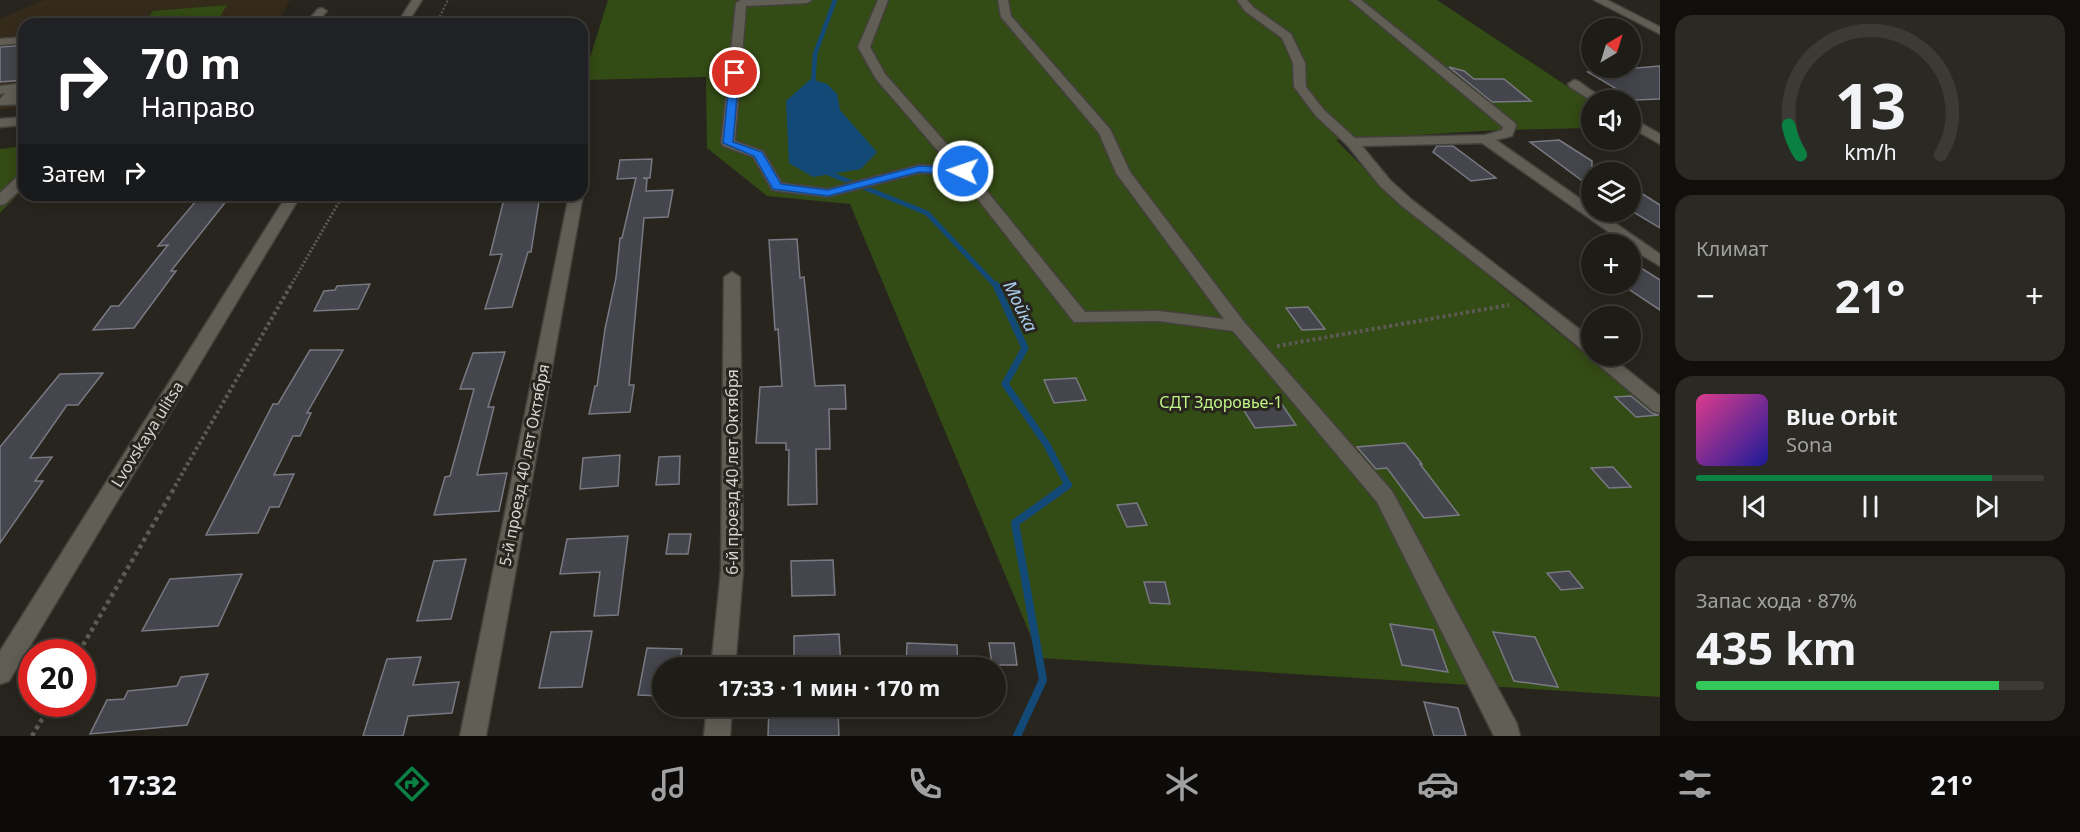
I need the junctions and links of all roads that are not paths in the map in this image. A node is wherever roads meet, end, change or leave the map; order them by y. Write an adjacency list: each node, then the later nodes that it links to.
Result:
1 (417, 0): 10 (street)
2 (807, 0): 24 (street)
3 (883, 0): 24 (street)
4 (1004, 0): 31 (street)
5 (1242, 0): 23 (street)
6 (1355, 0): 21 (street)
7 (1599, 0): 11 (street)
8 (322, 11): 9 (street)
9 (316, 18)
10 (406, 18)
11 (1660, 31)
12 (18, 40): 13 (street)
13 (0, 42)
14 (1574, 84): 16 (street)
15 (0, 90): 17 (street)
16 (1583, 90)
17 (18, 101)
18 (18, 122): 19 (street)
19 (0, 123)
20 (1641, 128): 22 (street)
21 (1485, 139): 23 (street); 29 (street)
22 (1660, 140)
23 (1352, 142): 32 (street)
24 (963, 171): 31 (street)
25 (18, 184): 26 (street)
26 (0, 201)
27 (290, 201): 36 (street, Lvovskaya ulitsa)
28 (575, 201): 38 (street, 5-й проезд 40 лет Октября)
29 (1660, 261)
30 (732, 277): 35 (street, 6-й проезд 40 лет Октября)
31 (1238, 326): 40 (street)
32 (1581, 340)
33 (1611, 366): 34 (street)
34 (1660, 406)
35 (724, 657)
36 (0, 673)
37 (719, 717): 39 (street)
38 (473, 736)
39 (717, 736)
40 (1508, 736)

